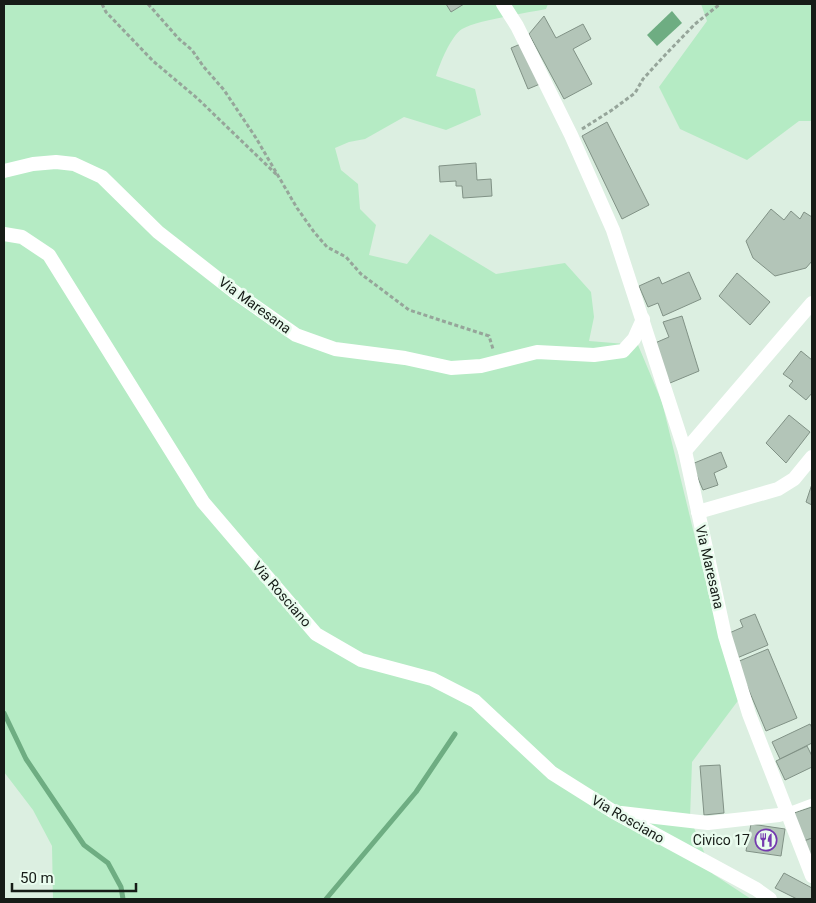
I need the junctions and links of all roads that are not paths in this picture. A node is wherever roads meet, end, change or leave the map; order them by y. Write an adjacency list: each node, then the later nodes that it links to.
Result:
1 (503, 4): 5 (street, Via Maresana)
2 (4, 171): 5 (street, Via Maresana)
3 (4, 234): 11 (street, Via Rosciano)
4 (812, 303): 6 (street)
5 (643, 319): 6 (street, Via Maresana)
6 (685, 451): 8 (street, Via Maresana)
7 (812, 457): 8 (street)
8 (698, 512): 10 (street, Via Maresana)
9 (812, 802): 10 (lane)
10 (788, 811): 11 (street); 12 (street, Via Maresana)
11 (614, 812): 13 (street, Via Rosciano)
12 (812, 876)
13 (770, 899)

